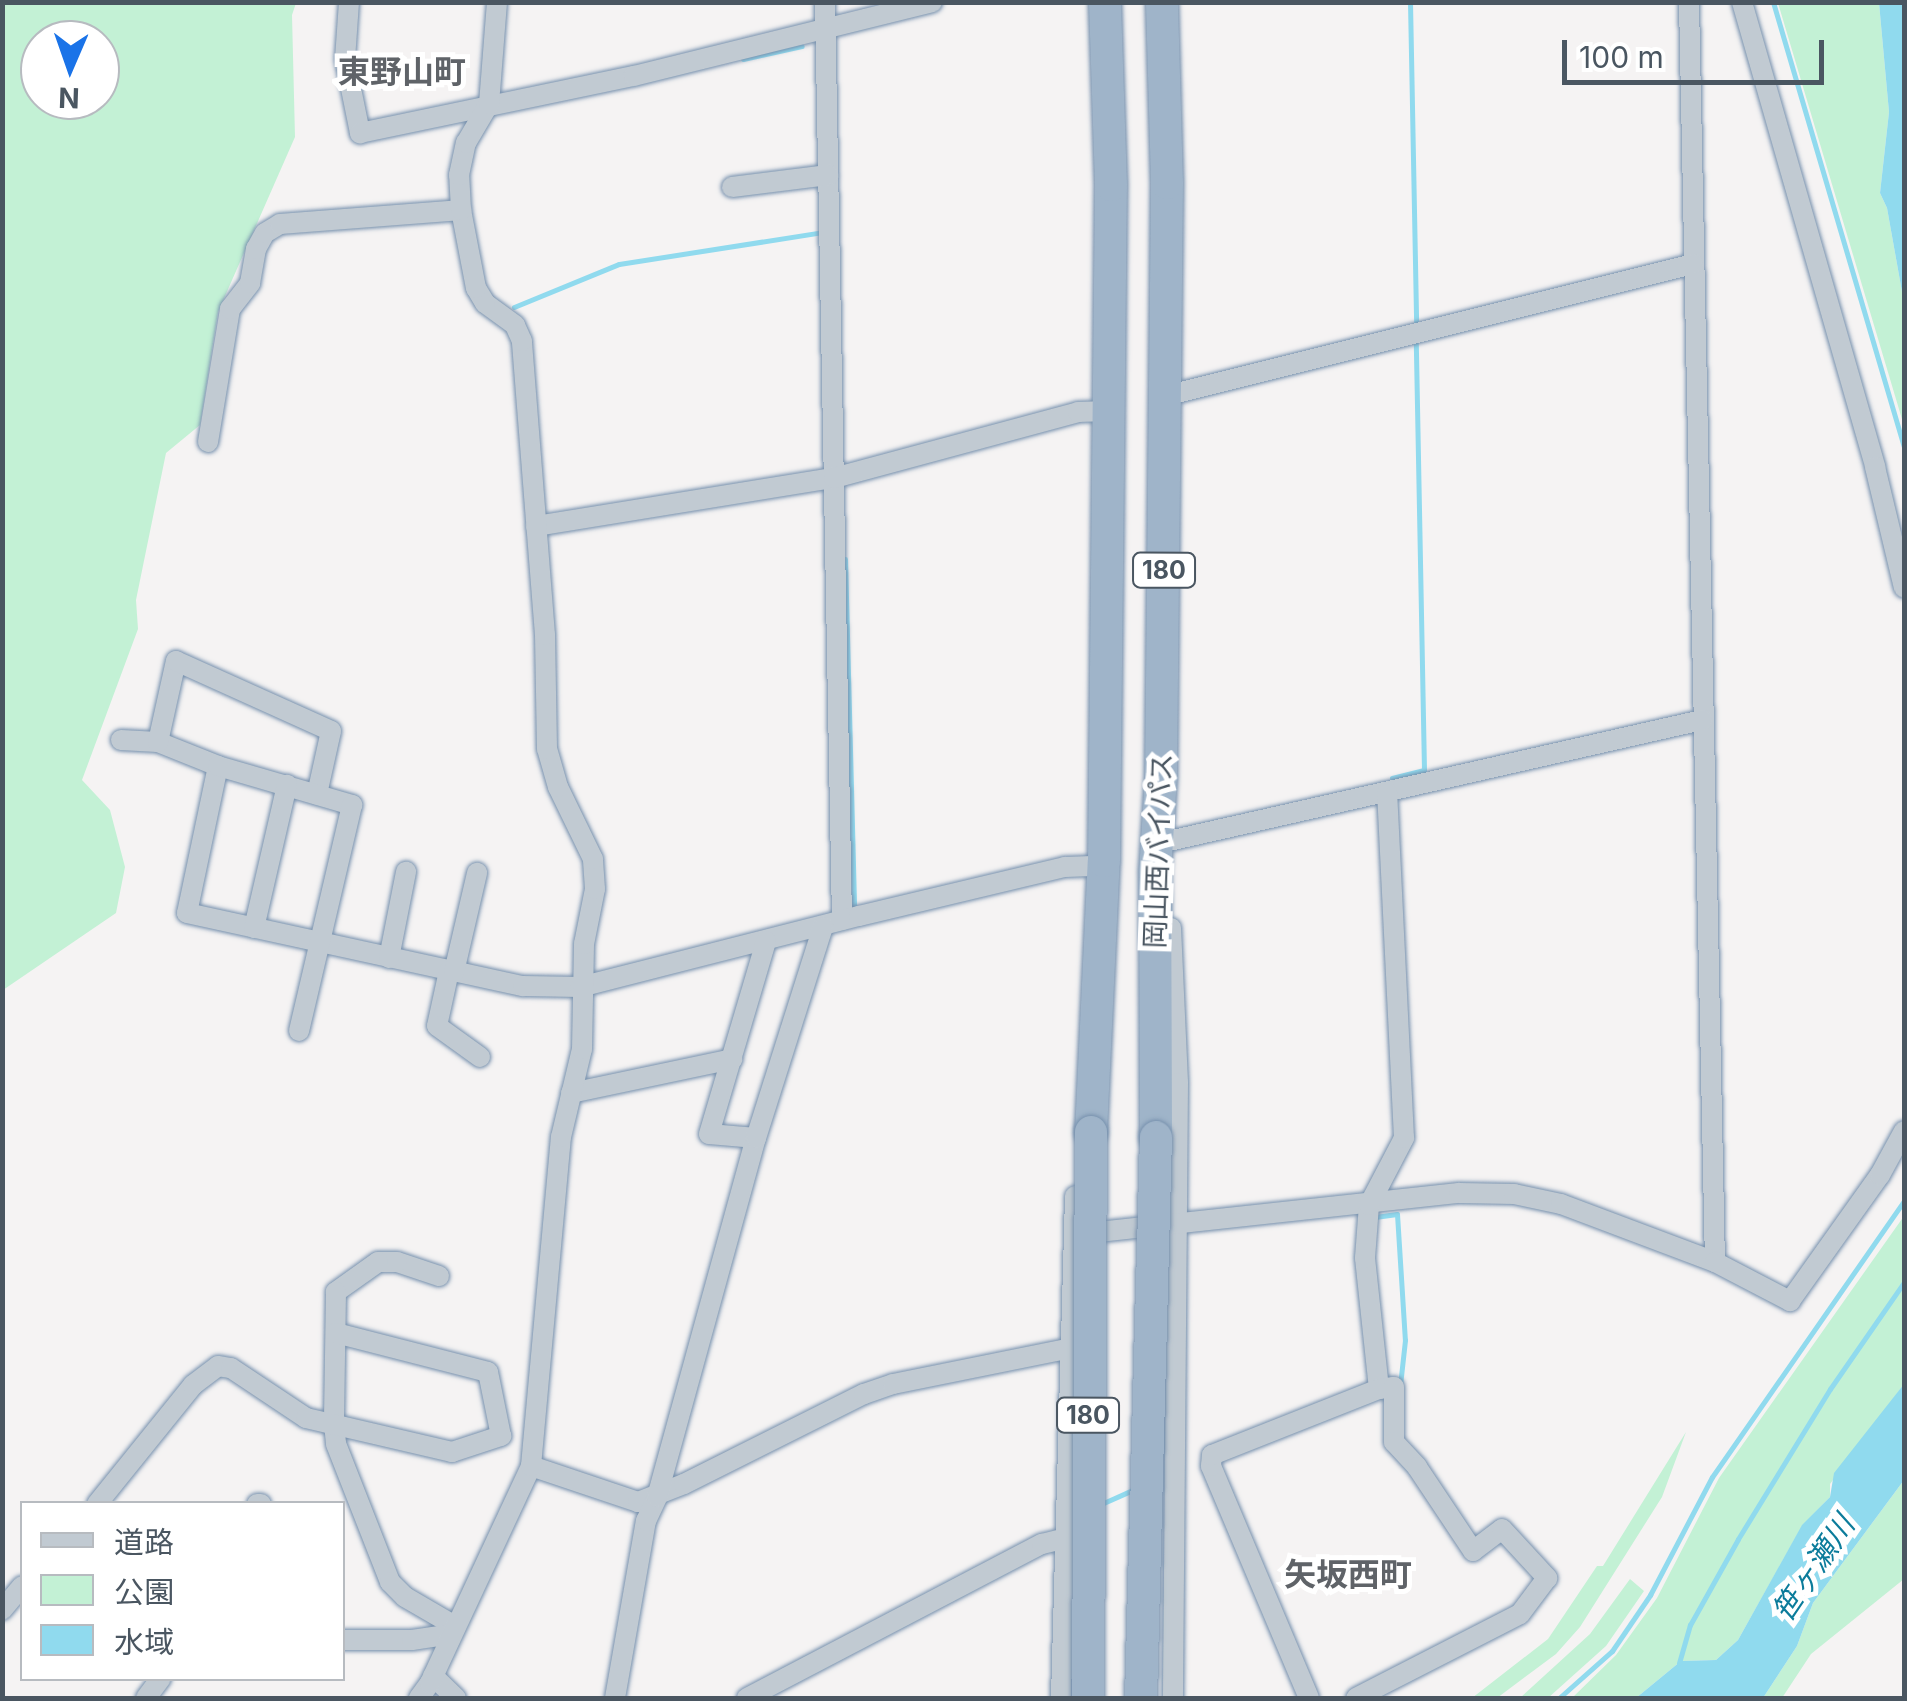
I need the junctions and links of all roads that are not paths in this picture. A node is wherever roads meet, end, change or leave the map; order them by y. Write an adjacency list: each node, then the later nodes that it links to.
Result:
1 (349, 2): 10 (street)
2 (497, 2): 10 (street)
3 (824, 2): 9 (street)
4 (932, 2): 9 (street)
5 (1105, 2): 16 (highway, 岡山西バイパス / 180)
6 (1162, 2): 15 (highway, 岡山西バイパス / 180)
7 (1689, 2): 14 (street)
8 (1742, 2): 20 (street)
9 (825, 31): 10 (street); 11 (street)
10 (489, 104): 13 (street)
11 (828, 175): 12 (street); 18 (street)
12 (732, 187)
13 (460, 210): 17 (street); 19 (street)
14 (1693, 264): 15 (street); 21 (street)
15 (1165, 396): 26 (highway, 岡山西バイパス / 180)
16 (1107, 411): 18 (street); 23 (highway, 岡山西バイパス / 180)
17 (208, 442)
18 (840, 476): 19 (street); 34 (street)
19 (536, 526): 40 (street)
20 (1904, 588)
21 (1702, 720): 28 (street); 50 (street)
22 (121, 740): 24 (street)
23 (1103, 741): 31 (street); 72 (highway, 岡山西バイパス / 180, bridge)
24 (158, 742): 25 (street); 29 (street)
25 (218, 766): 27 (street); 35 (street)
26 (1162, 777): 30 (street); 73 (highway, 岡山西バイパス / 180, bridge)
27 (288, 786): 29 (street); 35 (street)
28 (1387, 792): 30 (street); 47 (street)
29 (317, 794): 37 (street)
30 (1169, 841): 48 (street)
31 (1092, 866): 34 (street); 49 (street)
32 (406, 872): 38 (street)
33 (476, 873): 39 (street)
34 (844, 920): 36 (street); 46 (street)
35 (254, 928): 37 (street)
36 (766, 941): 40 (street); 43 (street)
37 (319, 942): 38 (street); 41 (street)
38 (388, 958): 39 (street)
39 (452, 972): 40 (street); 42 (street)
40 (580, 987): 44 (street)
41 (298, 1032)
42 (480, 1057)
43 (732, 1059): 44 (street); 46 (street)
44 (571, 1093): 56 (street)
45 (1904, 1131): 50 (street)
46 (753, 1137): 59 (street)
47 (1369, 1205): 48 (street); 50 (street); 54 (street)
48 (1176, 1225): 49 (street); 58 (street)
49 (1074, 1235): 53 (street)
50 (1715, 1262)
51 (440, 1276): 52 (street)
52 (336, 1333): 55 (street); 55 (street)
53 (1072, 1348): 59 (street); 61 (street)
54 (1378, 1389): 57 (street); 76 (street)
55 (334, 1424): 60 (street); 64 (street)
56 (531, 1466): 59 (street); 64 (street)
57 (1211, 1466): 58 (street); 75 (street)
58 (1173, 1469): 74 (street)
59 (657, 1497): 69 (street)
60 (99, 1501)
61 (1066, 1538): 70 (street); 71 (street)
62 (20, 1588): 63 (street)
63 (2, 1610)
64 (453, 1630): 65 (street); 66 (street)
65 (345, 1640)
66 (432, 1676): 67 (street); 68 (street)
67 (418, 1698)
68 (456, 1698)
69 (615, 1698)
70 (746, 1698)
71 (1061, 1698)
72 (1088, 1698)
73 (1141, 1698)
74 (1173, 1698)
75 (1309, 1698)
76 (1356, 1698)

